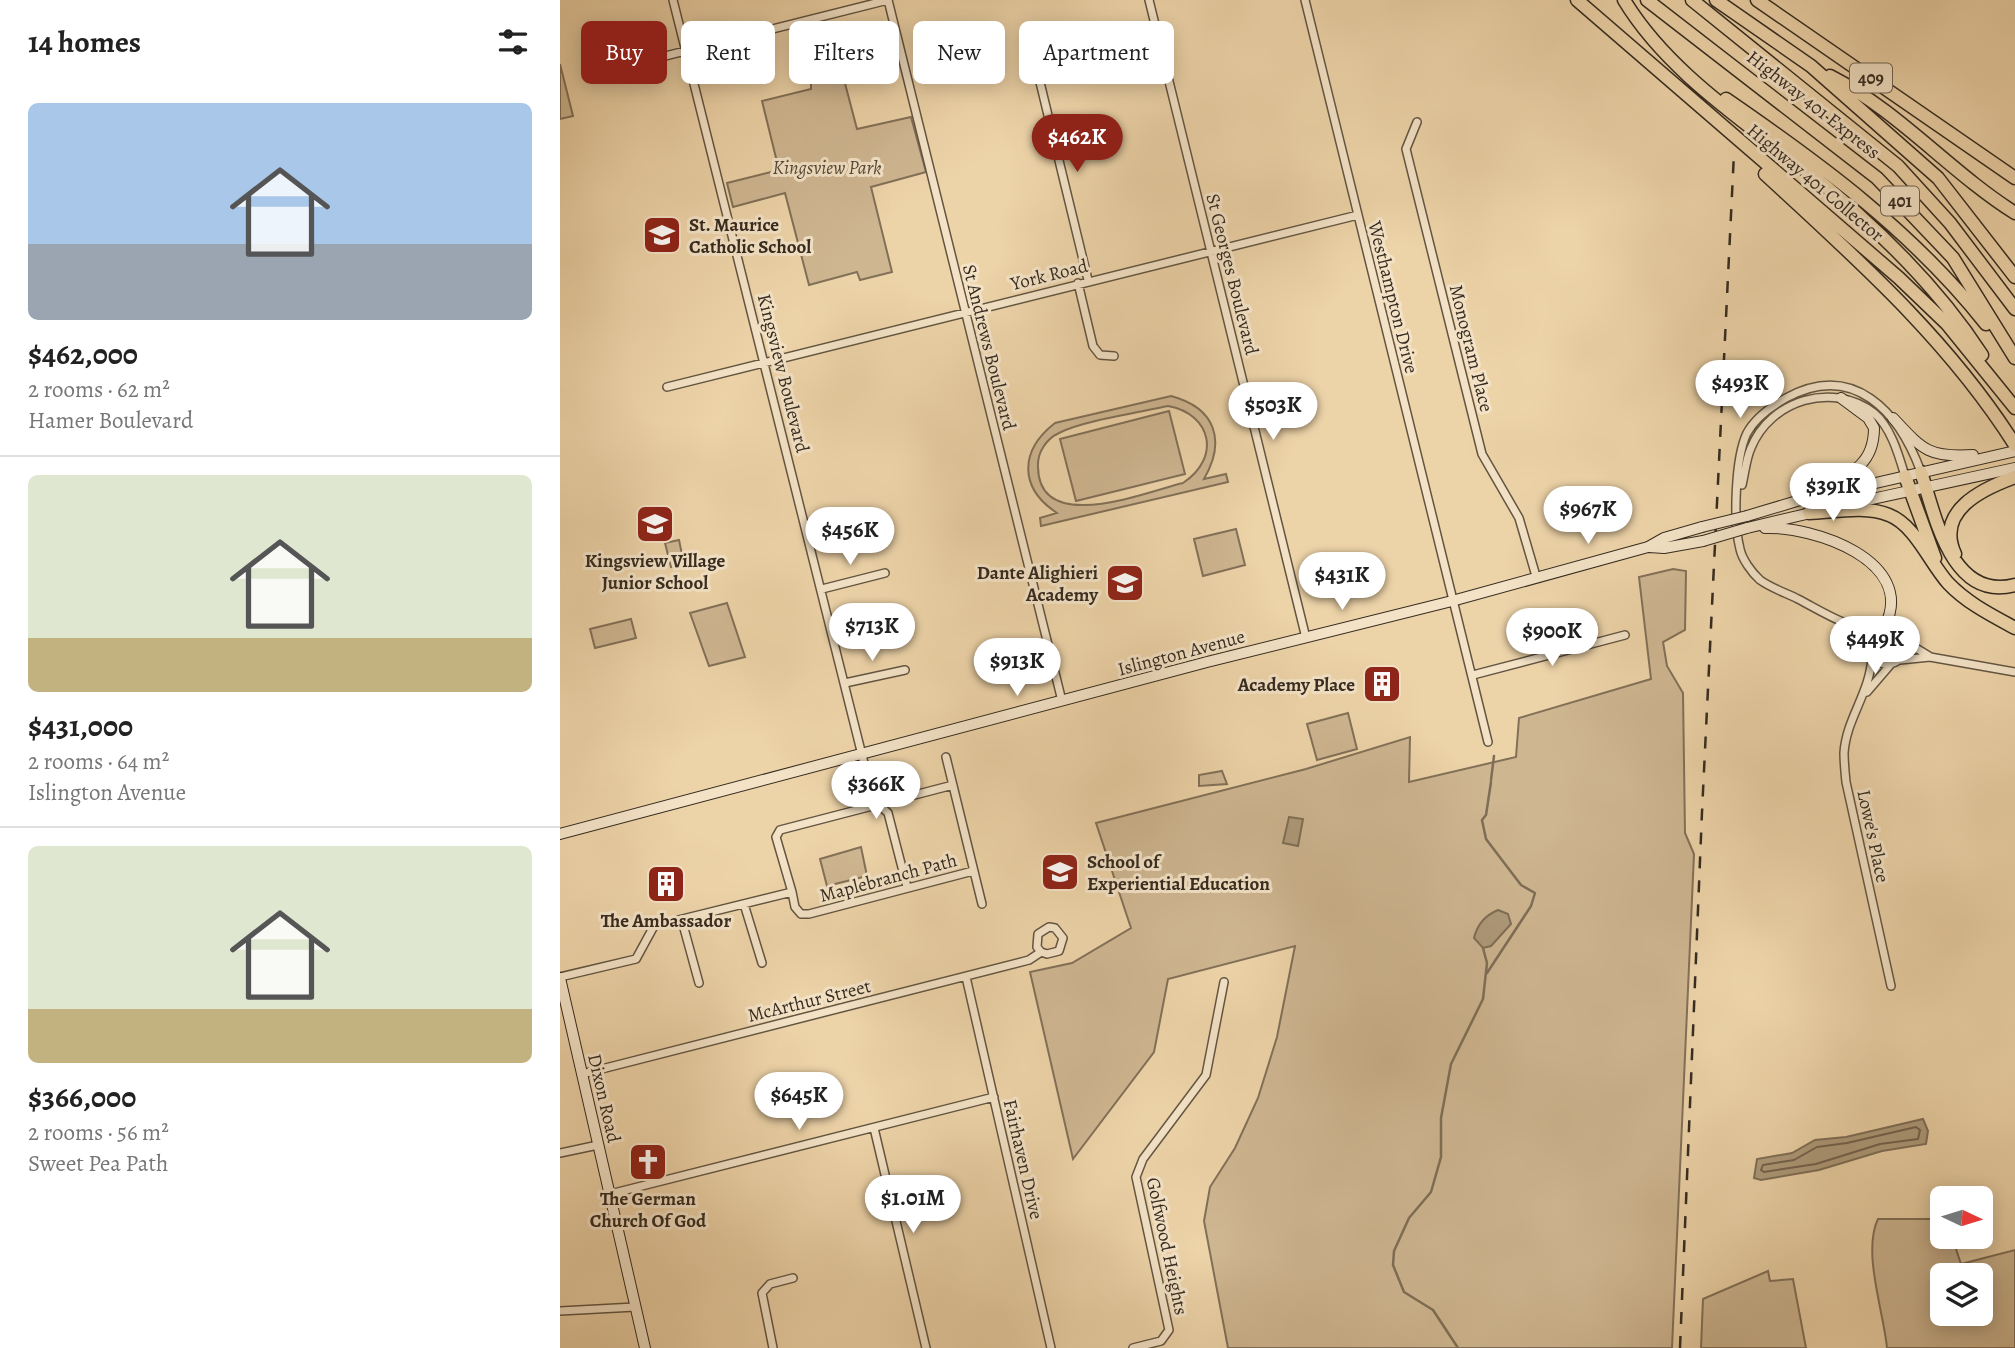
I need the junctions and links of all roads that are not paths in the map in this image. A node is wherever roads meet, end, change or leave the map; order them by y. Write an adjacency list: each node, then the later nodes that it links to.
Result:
1 (673, 0): 11 (street, Kingsview Boulevard)
2 (888, 0): 12 (street); 29 (street, St Andrews Boulevard)
3 (1149, 0): 24 (street, St Georges Boulevard)
4 (1304, 0): 23 (street, Westhampton Drive)
5 (1577, 0): 18 (highway, Highway 401 Collector)
6 (1625, 0): 16 (highway)
7 (1647, 0): 31 (highway, Highway 401 Express / 401)
8 (1692, 0): 28 (highway, Highway 401 Express / 401)
9 (1716, 0): 13 (highway, 401)
10 (1757, 0): 19 (highway, 409)
11 (681, 29)
12 (775, 29)
13 (1811, 66): 22 (highway); 25 (highway, 401)
14 (695, 84): 32 (street, Kingsview Boulevard)
15 (1040, 84): 26 (street)
16 (1704, 87): 31 (highway); 35 (highway)
17 (1417, 122): 53 (street, Monogram Place)
18 (1744, 147): 35 (highway, Highway 401 Collector); 37 (highway)
19 (1984, 156): 20 (highway); 21 (highway)
20 (2015, 178)
21 (2015, 188)
22 (2015, 213)
23 (1358, 215): 24 (street, York Road); 57 (street, Westhampton Drive)
24 (1212, 253): 26 (street, York Road); 62 (street, St Georges Boulevard)
25 (2015, 277)
26 (1088, 280): 27 (street, York Road)
27 (1078, 284): 29 (street, York Road); 30 (street)
28 (2015, 309)
29 (965, 312): 32 (street, York Road); 74 (street, St Andrews Boulevard)
30 (1114, 356)
31 (2015, 359)
32 (765, 363): 33 (street, York Road); 56 (street, Kingsview Boulevard)
33 (667, 387)
34 (1841, 398): 42 (street); 46 (main road); 47 (street)
35 (2013, 405)
36 (1893, 418): 39 (main road); 41 (street); 47 (street)
37 (2015, 445)
38 (2015, 451): 39 (main road, Islington Avenue)
39 (1990, 456): 41 (main road, Islington Avenue)
40 (2015, 468): 43 (main road, Islington Avenue)
41 (1922, 472): 42 (main road, Islington Avenue); 44 (highway)
42 (1905, 476): 45 (highway); 46 (main road, Islington Avenue)
43 (2006, 476): 44 (main road, Islington Avenue); 51 (highway)
44 (1926, 487): 45 (main road, Islington Avenue); 51 (highway)
45 (1911, 491): 48 (main road, Islington Avenue); 54 (highway)
46 (1797, 501): 50 (main road, Islington Avenue, bridge)
47 (1737, 510): 58 (street)
48 (1809, 513): 49 (main road, Islington Avenue); 54 (highway)
49 (1747, 528): 50 (main road, Islington Avenue, bridge); 59 (main road)
50 (1648, 547): 53 (main road, Islington Avenue)
51 (1961, 568): 55 (highway)
52 (885, 573): 56 (street)
53 (1536, 576): 57 (main road, Islington Avenue)
54 (1949, 583): 60 (highway)
55 (2015, 585)
56 (821, 589): 72 (street, Kingsview Boulevard)
57 (1452, 601): 62 (main road, Islington Avenue); 71 (street, Westhampton Drive)
58 (1842, 622): 59 (street); 64 (street)
59 (1881, 628): 63 (street); 64 (street)
60 (2015, 628)
61 (1625, 635): 71 (street)
62 (1306, 638): 74 (main road, Islington Avenue)
63 (1906, 642): 66 (street); 67 (street)
64 (1868, 646): 65 (street)
65 (1872, 657): 68 (street); 73 (street, Lowe's Place)
66 (1930, 657): 67 (street); 70 (street)
67 (1899, 660): 68 (street)
68 (1891, 664): 73 (street, Lowe's Place)
69 (905, 670): 72 (street)
70 (2015, 672)
71 (1473, 675): 75 (street, Westhampton Drive)
72 (845, 683): 76 (street, Kingsview Boulevard)
73 (1865, 695): 93 (street, Lowe's Place)
74 (1062, 701): 76 (main road, Islington Avenue)
75 (1488, 742)
76 (864, 753): 79 (street, Kingsview Boulevard); 80 (main road, Islington Avenue)
77 (946, 757): 78 (street, Maplebranch Path)
78 (953, 785): 79 (street); 81 (street, Maplebranch Path)
79 (879, 806): 82 (street, Kingsview Boulevard); 83 (street)
80 (560, 834)
81 (973, 871): 82 (street, Maplebranch Path); 85 (street, Maplebranch Path)
82 (907, 887): 83 (street, Maplebranch Path)
83 (792, 892): 84 (street, Maplebranch Path)
84 (744, 904): 86 (street, Maplebranch Path); 88 (street)
85 (982, 904)
86 (682, 921): 90 (street, Maplebranch Path); 92 (street)
87 (1041, 952): 89 (street, McArthur Street)
88 (762, 963)
89 (965, 977): 94 (street, McArthur Street); 95 (street, Fairhaven Drive)
90 (560, 978): 94 (main road, Dixon Road)
91 (1224, 982): 107 (street, Golfwood Heights)
92 (699, 983)
93 (1891, 986)
94 (582, 1074): 97 (main road, Dixon Road)
95 (994, 1097): 96 (street); 106 (street, Fairhaven Drive)
96 (873, 1128): 99 (street); 105 (street)
97 (598, 1145): 98 (street); 99 (main road, Dixon Road)
98 (560, 1153)
99 (610, 1194): 101 (main road, Dixon Road)
100 (793, 1278): 104 (street)
101 (635, 1307): 102 (street); 103 (main road, Dixon Road)
102 (560, 1311)
103 (645, 1348)
104 (773, 1348)
105 (926, 1348)
106 (1051, 1348)
107 (1133, 1348)

